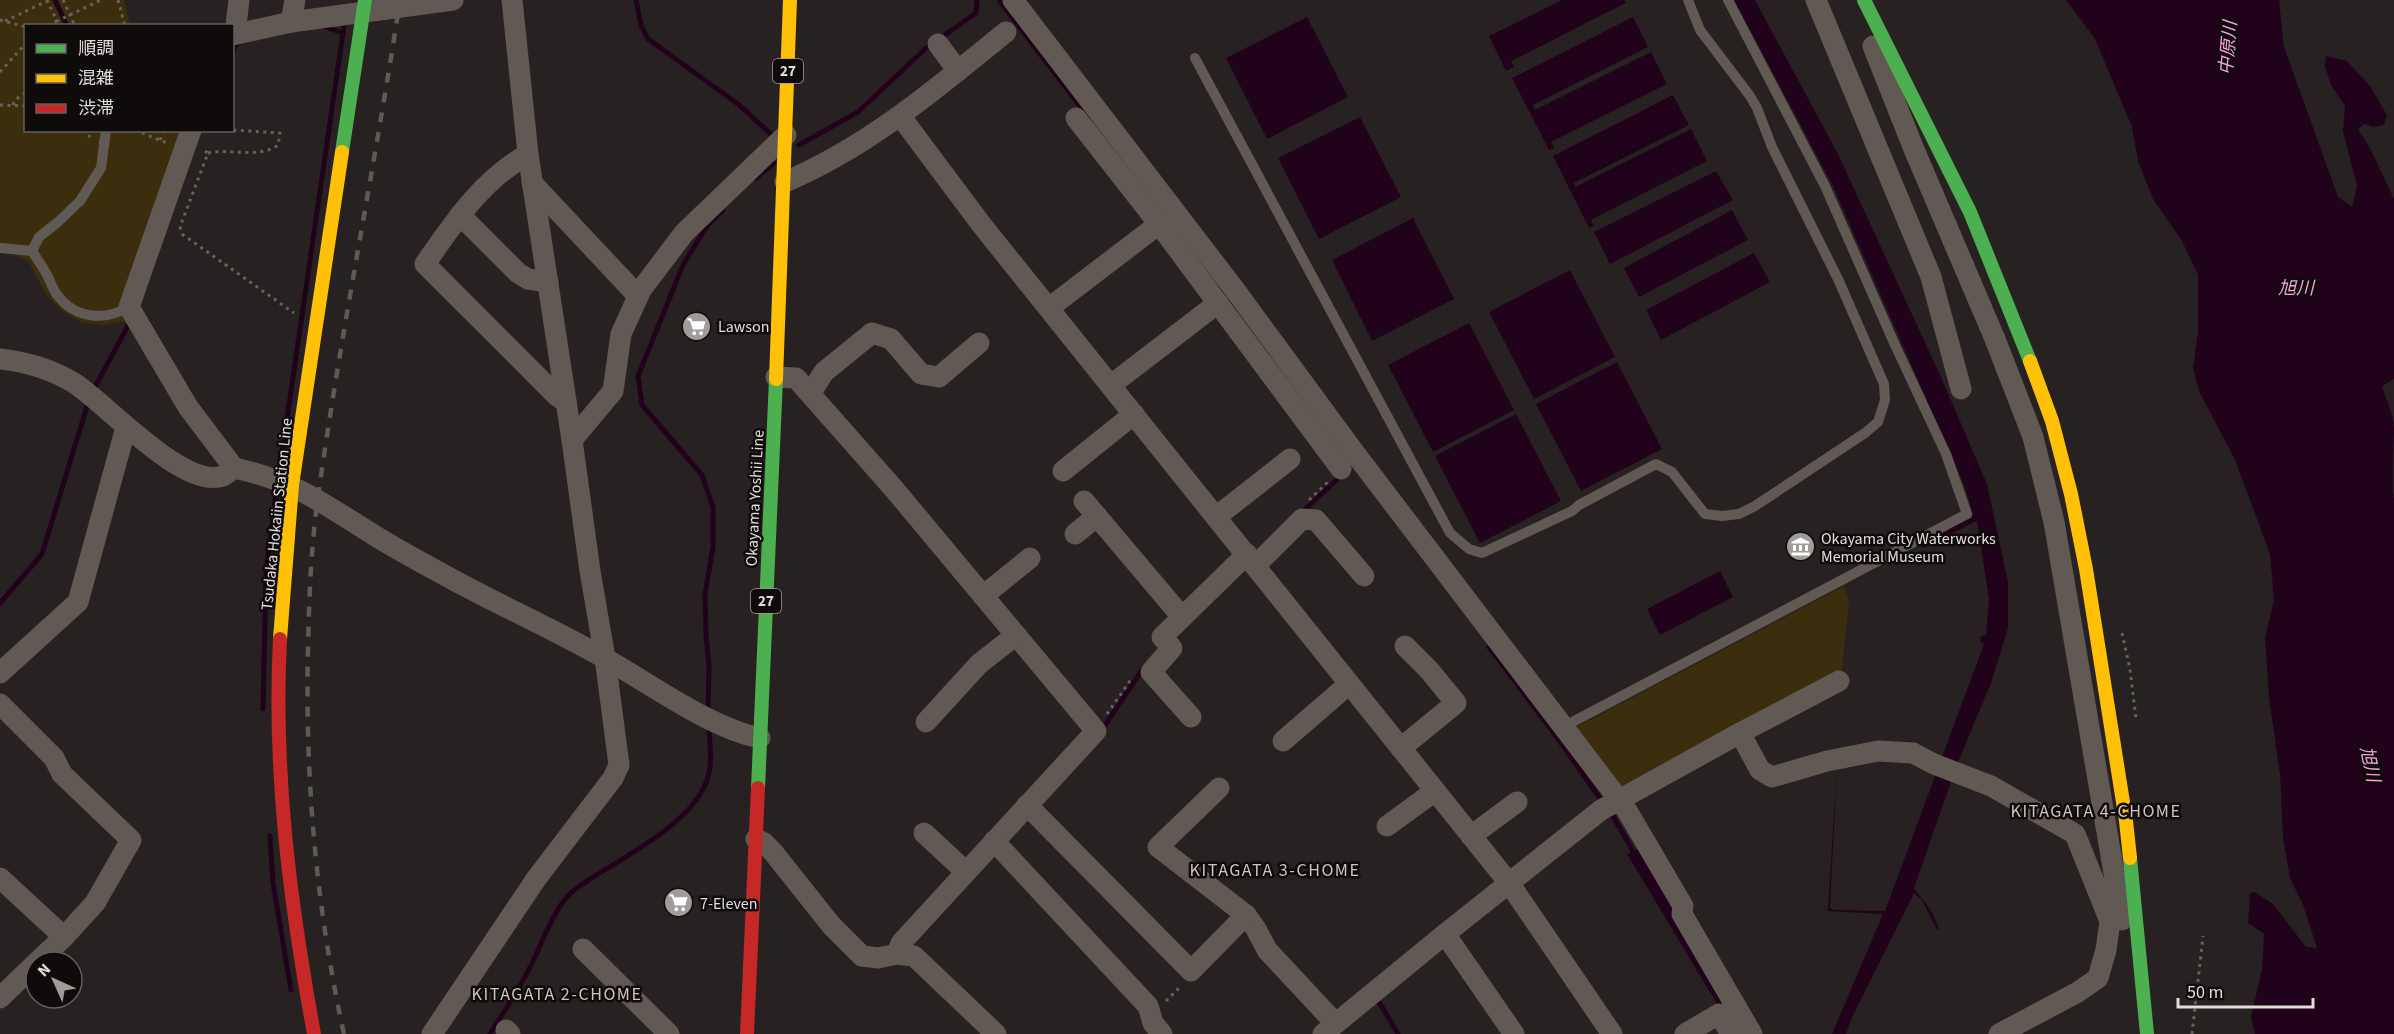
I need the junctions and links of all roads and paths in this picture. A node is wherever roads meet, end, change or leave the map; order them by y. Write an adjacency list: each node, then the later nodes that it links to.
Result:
1 (63, 0): 16 (path)
2 (101, 0): 16 (path)
3 (118, 0): 22 (path)
4 (239, 0): 25 (street)
5 (295, 0): 20 (street)
6 (453, 0): 15 (street)
7 (512, 0): 48 (street)
8 (790, 0): 42 (main road, Okayama Yoshii Line / 27)
9 (1013, 0): 69 (street)
10 (1688, 0): 28 (lane)
11 (1728, 0): 94 (lane)
12 (1816, 0): 65 (street)
13 (47, 1): 18 (path); 19 (path)
14 (1868, 7): 114 (street); 138 (main road)
15 (355, 10): 20 (street); 76 (main road, Tsudaka Hokaiin Station Line)
16 (69, 16): 19 (path); 21 (path)
17 (0, 20): 18 (path)
18 (5, 21): 23 (path)
19 (59, 22)
20 (291, 22): 25 (street)
21 (74, 24)
22 (124, 24)
23 (24, 26)
24 (1006, 32): 29 (street)
25 (234, 35)
26 (938, 44): 29 (street)
27 (24, 45): 30 (path)
28 (1195, 58)
29 (958, 71): 35 (street)
30 (0, 72)
31 (24, 93): 33 (path)
32 (0, 105): 33 (path)
33 (13, 105): 34 (path)
34 (24, 106)
35 (901, 117): 49 (street); 58 (street)
36 (1076, 118): 52 (street)
37 (234, 130): 47 (path)
38 (106, 132): 54 (lane)
39 (140, 132): 43 (path)
40 (163, 132): 43 (path)
41 (195, 139): 47 (path); 59 (street)
42 (783, 140): 49 (main road, Okayama Yoshii Line / 27); 56 (street)
43 (160, 141): 46 (path)
44 (99, 142): 45 (path, bridge)
45 (109, 146)
46 (175, 147)
47 (208, 153): 60 (path)
48 (528, 154): 50 (street); 51 (street)
49 (785, 175): 63 (main road, Okayama Yoshii Line / 27)
50 (532, 183): 55 (street); 56 (street)
51 (460, 215): 55 (street); 67 (street)
52 (1159, 224): 57 (street); 58 (street)
53 (0, 248): 54 (lane)
54 (32, 251): 59 (lane)
55 (548, 282): 67 (street)
56 (638, 296): 71 (street)
57 (1218, 303): 64 (street); 69 (street)
58 (1049, 308): 64 (street)
59 (132, 312): 73 (street)
60 (296, 315)
61 (979, 343): 66 (street)
62 (0, 359): 70 (street)
63 (776, 377): 66 (street); 97 (main road, Okayama Yoshii Line / 27)
64 (1111, 385): 68 (street)
65 (1961, 389)
66 (810, 394): 82 (street)
67 (566, 402): 71 (street)
68 (1134, 414): 75 (street); 77 (street)
69 (1322, 425): 74 (street); 94 (street)
70 (126, 428): 73 (street); 88 (street)
71 (572, 440): 86 (street)
72 (1290, 459): 77 (street)
73 (234, 468): 76 (street)
74 (1341, 469)
75 (1063, 471)
76 (282, 481): 86 (street); 126 (main road, Tsudaka Hokaiin Station Line)
77 (1216, 517): 80 (street)
78 (1076, 534): 83 (street)
79 (1030, 558): 82 (street)
80 (1251, 560): 81 (street); 83 (street); 90 (street)
81 (1364, 576)
82 (984, 596): 84 (street)
83 (1182, 617): 92 (street)
84 (1016, 635): 93 (street); 95 (street)
85 (1405, 646): 99 (street)
86 (606, 658): 97 (street); 127 (street)
87 (1137, 670): 95 (path)
88 (0, 673)
89 (1839, 681): 96 (street)
90 (1349, 684): 98 (street); 99 (street)
91 (0, 704): 116 (street)
92 (1191, 717)
93 (926, 722)
94 (1563, 727): 103 (street)
95 (1096, 731): 104 (street)
96 (1740, 733): 103 (street); 114 (street)
97 (760, 738): 108 (main road, Okayama Yoshii Line / 27)
98 (1283, 741)
99 (1401, 748): 101 (street)
100 (1219, 788): 113 (street)
101 (1435, 791): 105 (street); 107 (street)
102 (1517, 802): 107 (street)
103 (1610, 804): 112 (street); 135 (street)
104 (1031, 808): 109 (street); 122 (street)
105 (1387, 826)
106 (924, 833): 110 (street)
107 (1471, 836): 112 (street)
108 (756, 839): 120 (street); 129 (main road, Okayama Yoshii Line / 27)
109 (997, 845): 110 (street); 124 (street)
110 (966, 872): 120 (street)
111 (0, 878): 116 (street)
112 (1512, 887): 117 (street); 132 (street)
113 (1246, 915): 122 (street); 125 (street)
114 (2116, 919): 136 (street); 137 (street)
115 (2203, 936): 139 (path)
116 (64, 938): 119 (street)
117 (1448, 938): 125 (street); 131 (street)
118 (583, 949): 128 (street)
119 (50, 950)
120 (897, 954): 130 (street)
121 (24, 971): 123 (street)
122 (1191, 971): 124 (path)
123 (3, 986)
124 (1157, 1025)
125 (1329, 1029)
126 (314, 1034)
127 (432, 1034)
128 (669, 1034)
129 (747, 1034)
130 (996, 1034)
131 (1514, 1034)
132 (1612, 1034)
133 (1685, 1034): 134 (street)
134 (1731, 1034)
135 (1752, 1034)
136 (1999, 1034)
137 (2133, 1034)
138 (2147, 1034)
139 (2192, 1034)

